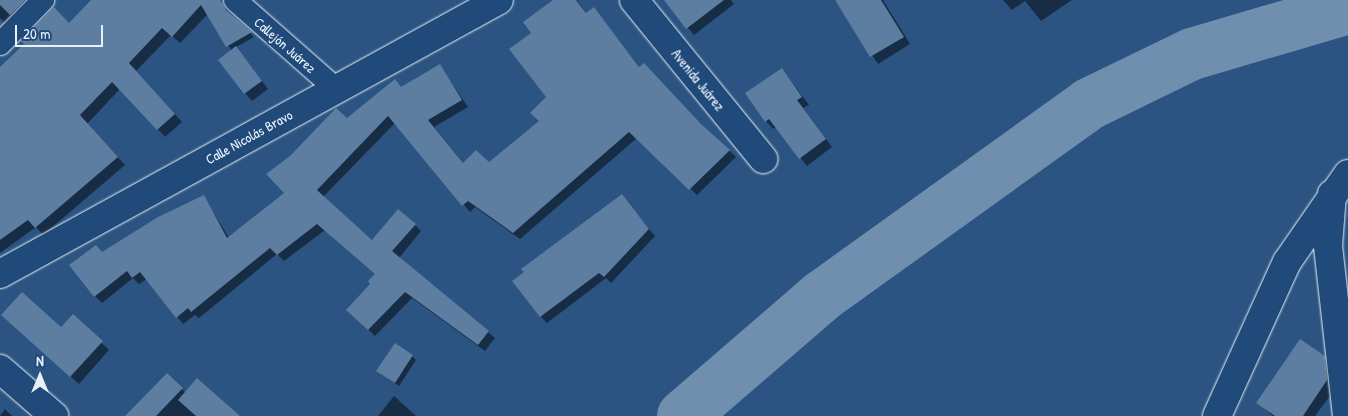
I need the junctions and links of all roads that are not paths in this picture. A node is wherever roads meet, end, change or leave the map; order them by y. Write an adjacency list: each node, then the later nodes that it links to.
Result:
1 (44, 0): 5 (street)
2 (235, 0): 6 (street, Callejón Juárez)
3 (499, 0): 6 (street, Calle Nicolás Bravo)
4 (634, 0): 7 (street, Avenida Juárez)
5 (0, 44)
6 (336, 90): 9 (street, Calle Nicolás Bravo)
7 (763, 159)
8 (1340, 184): 12 (street); 13 (street)
9 (0, 274)
10 (0, 369): 11 (street)
11 (54, 416)
12 (1217, 416)
13 (1347, 416)

